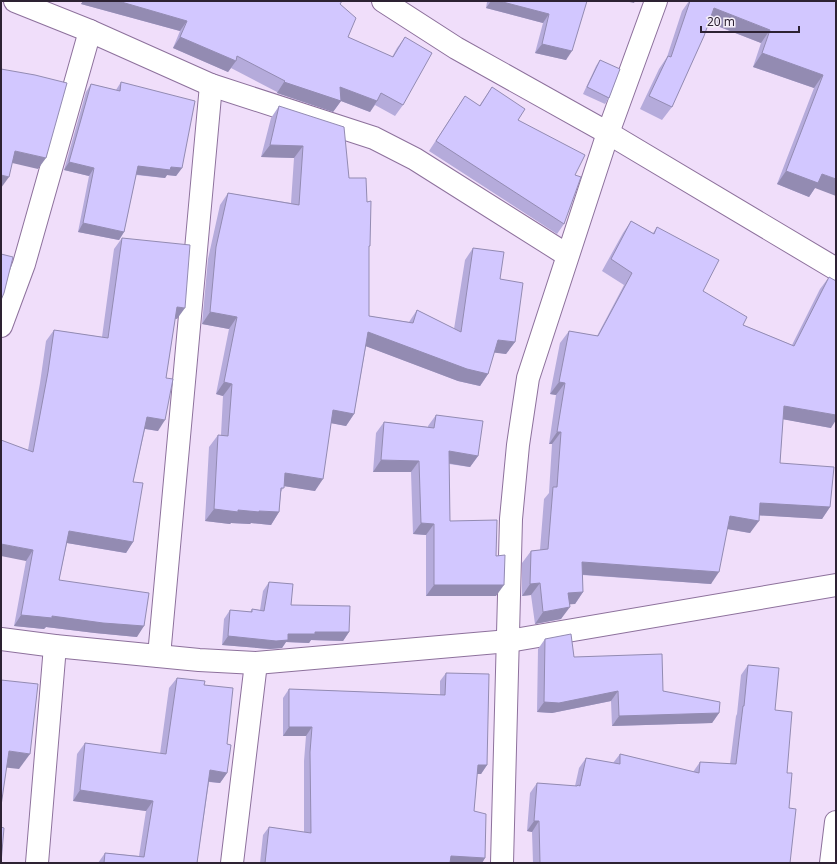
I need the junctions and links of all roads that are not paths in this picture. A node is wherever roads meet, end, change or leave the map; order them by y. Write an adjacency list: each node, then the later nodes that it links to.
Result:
1 (15, 1): 4 (street)
2 (383, 1): 6 (street)
3 (656, 1): 6 (street)
4 (90, 31): 5 (street); 9 (street)
5 (211, 85): 7 (street); 14 (street)
6 (608, 134): 7 (street); 8 (street)
7 (567, 255): 12 (street)
8 (836, 269)
9 (1, 326)
10 (836, 585): 12 (street)
11 (1, 639): 13 (street)
12 (509, 640): 15 (street); 19 (street)
13 (55, 646): 14 (street); 17 (street)
14 (159, 656): 15 (street)
15 (256, 663): 18 (street)
16 (836, 822): 20 (street)
17 (37, 863)
18 (232, 863)
19 (502, 863)
20 (831, 863)

